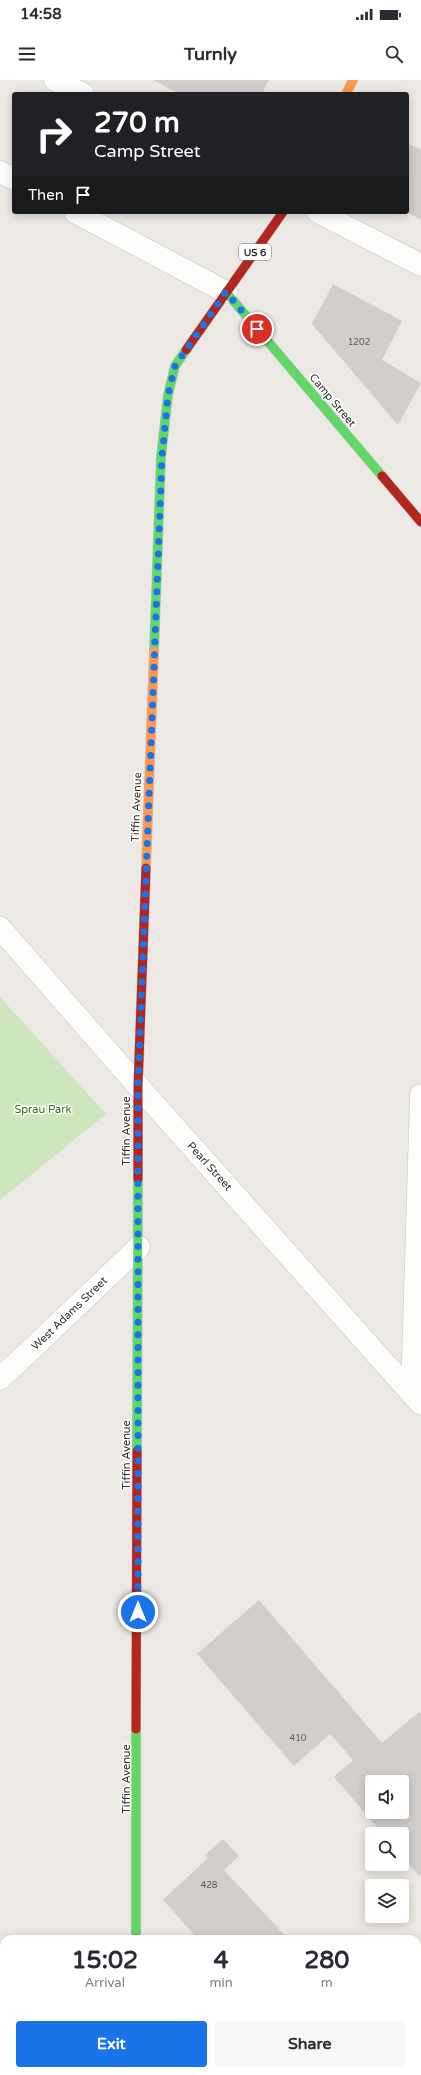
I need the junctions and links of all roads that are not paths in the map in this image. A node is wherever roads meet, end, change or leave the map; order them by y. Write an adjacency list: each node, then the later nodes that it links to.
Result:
1 (55, 80): 3 (street)
2 (353, 80): 4 (main road)
3 (79, 92)
4 (347, 92)
5 (0, 172): 6 (street)
6 (12, 179)
7 (79, 214): 11 (street)
8 (282, 214): 11 (main road, US 6)
9 (322, 214): 10 (street)
10 (421, 265)
11 (226, 292): 12 (main road, Camp Street); 14 (main road, Tiffin Avenue / US 6)
12 (421, 522)
13 (0, 928): 14 (street, Pearl Street)
14 (138, 1086): 16 (main road, Tiffin Avenue / US 6); 18 (street, Pearl Street)
15 (421, 1095): 18 (street)
16 (138, 1247): 17 (street, West Adams Street); 19 (main road, Tiffin Avenue / US 6)
17 (0, 1379)
18 (416, 1398)
19 (136, 1935)

